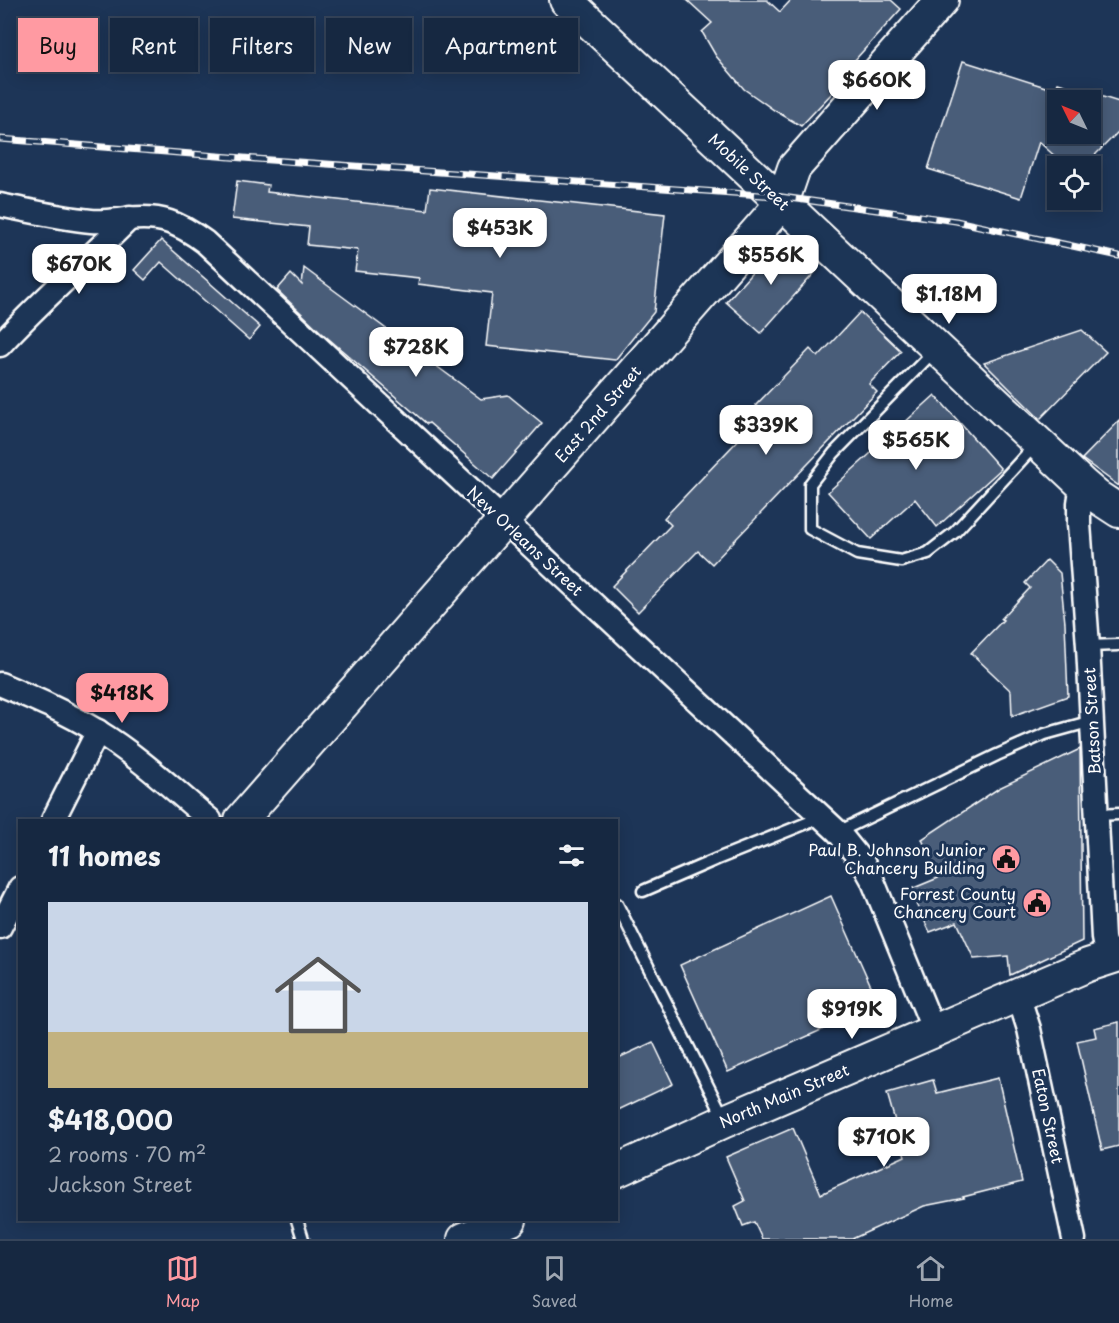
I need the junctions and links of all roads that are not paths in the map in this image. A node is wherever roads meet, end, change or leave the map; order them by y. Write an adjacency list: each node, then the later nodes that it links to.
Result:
1 (566, 0): 3 (street, Mobile Street)
2 (942, 0): 3 (street, East 2nd Street)
3 (782, 203): 7 (street, Mobile Street); 11 (street, East 2nd Street)
4 (0, 205): 5 (street, New Orleans Street)
5 (130, 218): 6 (street); 11 (street, New Orleans Street)
6 (0, 345)
7 (937, 347): 8 (street, Mobile Street); 8 (lane)
8 (1038, 442): 9 (street, Mobile Street)
9 (1082, 484): 10 (street, Mobile Street); 13 (street, Batson Street)
10 (1119, 511)
11 (504, 522): 21 (street, East 2nd Street); 22 (street, New Orleans Street)
12 (1118, 645): 13 (lane)
13 (1088, 646): 15 (street, Batson Street)
14 (0, 684): 16 (street)
15 (1092, 721): 18 (street, Batson Street); 22 (lane)
16 (98, 731): 19 (street); 20 (street)
17 (1119, 814): 18 (lane)
18 (1096, 815): 27 (street, Batson Street)
19 (54, 819)
20 (209, 819)
21 (242, 819)
22 (830, 824): 23 (lane); 29 (street, New Orleans Street)
23 (643, 891)
24 (18, 892): 26 (street)
25 (618, 904): 30 (lane)
26 (0, 927)
27 (1113, 957): 28 (street, North Main Street)
28 (1018, 994): 29 (street, North Main Street); 36 (street, Eaton Street)
29 (934, 1031): 30 (street, North Main Street)
30 (725, 1121): 31 (street, North Main Street)
31 (618, 1170)
32 (297, 1221): 34 (lane)
33 (505, 1225): 35 (street)
34 (303, 1239)
35 (464, 1239)
36 (1074, 1239)

